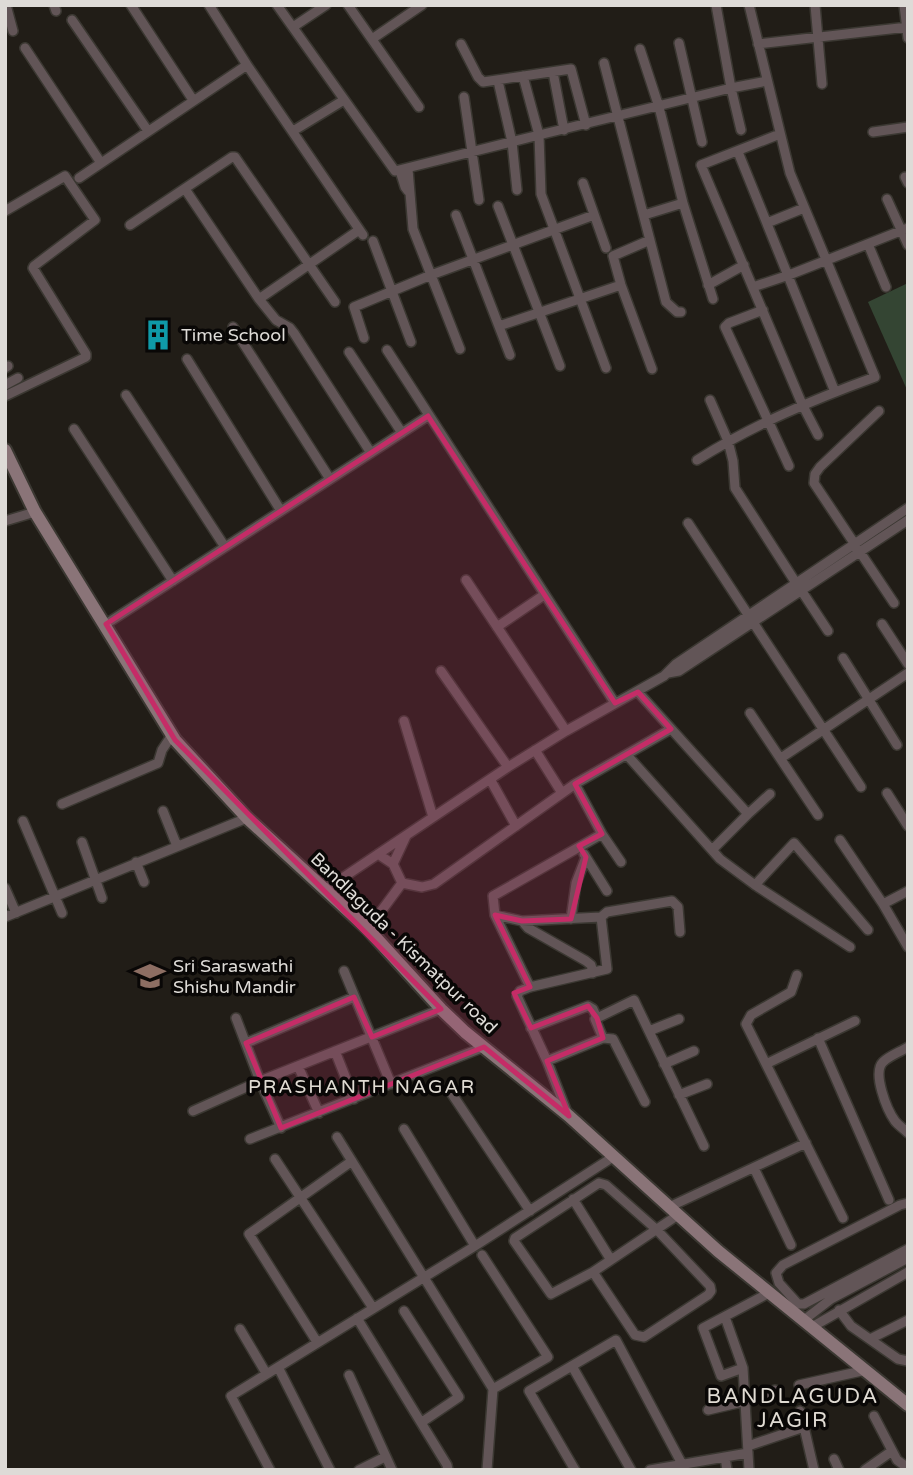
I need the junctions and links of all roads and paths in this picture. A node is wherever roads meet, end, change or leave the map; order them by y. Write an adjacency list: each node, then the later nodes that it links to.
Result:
1 (6, 5): 15 (street)
2 (131, 5): 34 (street)
3 (209, 5): 25 (street)
4 (277, 5): 13 (street)
5 (326, 5): 13 (street)
6 (348, 5): 18 (street)
7 (422, 5): 18 (street)
8 (717, 5): 31 (street)
9 (749, 5): 21 (street)
10 (815, 5): 16 (street)
11 (904, 5): 14 (street)
12 (72, 20): 43 (street)
13 (293, 27): 35 (street)
14 (907, 27): 16 (street); 17 (street)
15 (13, 31)
16 (817, 37): 21 (street); 30 (street)
17 (908, 38)
18 (372, 39): 36 (street)
19 (678, 43): 33 (street)
20 (461, 44): 28 (street)
21 (758, 44): 29 (street)
22 (25, 48): 52 (street)
23 (640, 48): 37 (street)
24 (604, 63): 38 (street)
25 (247, 65): 34 (street); 44 (street)
26 (553, 72): 27 (street); 39 (street); 41 (street)
27 (523, 76): 28 (street); 47 (street)
28 (498, 81): 48 (street)
29 (767, 81): 31 (street); 46 (street)
30 (822, 84)
31 (731, 88): 33 (street); 42 (street)
32 (464, 97): 50 (street)
33 (693, 98): 37 (street); 49 (street)
34 (193, 100): 43 (street)
35 (344, 100): 44 (street); 53 (street)
36 (419, 107)
37 (659, 107): 38 (street); 60 (street)
38 (618, 117): 39 (street); 66 (street)
39 (586, 125): 41 (street)
40 (908, 127): 45 (street)
41 (565, 130): 47 (street)
42 (741, 130)
43 (148, 131): 52 (street)
44 (293, 131): 79 (street)
45 (873, 132)
46 (780, 134): 51 (street); 62 (street)
47 (540, 135): 48 (street); 70 (street)
48 (512, 142): 50 (street); 57 (street)
49 (702, 142)
50 (473, 151): 53 (street); 59 (street)
51 (737, 152): 67 (street); 80 (street)
52 (101, 163): 54 (street)
53 (404, 170): 81 (street)
54 (79, 178)
55 (583, 183): 65 (street)
56 (186, 189): 68 (street); 79 (street); 88 (street)
57 (517, 190)
58 (887, 199): 69 (street)
59 (479, 200)
60 (683, 203): 66 (street); 84 (street)
61 (498, 206): 74 (street)
62 (804, 208): 67 (street); 78 (street)
63 (5, 211): 111 (street)
64 (456, 215): 77 (street)
65 (594, 215): 70 (street); 76 (street)
66 (644, 215): 71 (street)
67 (767, 223): 82 (street)
68 (130, 225)
69 (905, 229): 73 (street); 75 (street)
70 (554, 230): 74 (street); 89 (street)
71 (650, 240): 83 (street); 93 (street)
72 (373, 242): 87 (street)
73 (868, 244): 78 (street); 86 (street)
74 (513, 245): 77 (street); 94 (street)
75 (908, 245)
76 (606, 248)
77 (473, 260): 81 (street); 95 (street)
78 (826, 260): 82 (street); 109 (street)
79 (310, 265): 88 (street); 91 (street)
80 (744, 265): 84 (street); 85 (street)
81 (431, 275): 87 (street); 99 (street)
82 (789, 275): 85 (street); 109 (street)
83 (621, 285): 89 (street); 106 (street)
84 (709, 285): 90 (street)
85 (753, 287): 92 (street)
86 (886, 287)
87 (392, 291): 97 (street); 98 (street)
88 (259, 299): 122 (street)
89 (580, 299): 94 (street); 105 (street)
90 (713, 299)
91 (335, 302)
92 (763, 310): 113 (street); 116 (street)
93 (681, 312)
94 (540, 313): 95 (street); 104 (street)
95 (499, 326): 102 (street)
96 (233, 327): 125 (street)
97 (363, 338)
98 (411, 342)
99 (460, 349)
100 (387, 350): 115 (street)
101 (349, 352): 118 (street)
102 (510, 355)
103 (187, 359): 127 (street)
104 (560, 366)
105 (606, 368)
106 (653, 369)
107 (18, 378): 108 (street)
108 (5, 385)
109 (835, 391): 113 (street)
110 (126, 395): 132 (street)
111 (5, 396)
112 (710, 400): 120 (street)
113 (802, 404): 116 (street); 119 (street)
114 (879, 411): 133 (street)
115 (428, 416): 118 (street); 137 (street)
116 (766, 421): 120 (street); 124 (street)
117 (74, 429): 135 (street)
118 (402, 433): 122 (street)
119 (818, 435)
120 (728, 441): 123 (street); 136 (street)
121 (5, 450): 128 (street, Bandlaguda - Kismatpur road)
122 (371, 453): 125 (street)
123 (696, 460)
124 (789, 466)
125 (330, 479): 127 (street)
126 (908, 508): 133 (street)
127 (281, 511): 132 (street)
128 (35, 512): 130 (street); 140 (street, Bandlaguda - Kismatpur road)
129 (908, 520): 133 (street)
130 (5, 521)
131 (688, 523): 139 (street)
132 (225, 547): 135 (street)
133 (857, 547): 136 (street); 138 (street)
134 (466, 580): 142 (street)
135 (173, 581): 140 (street)
136 (799, 587): 139 (street); 143 (street)
137 (544, 595): 142 (street); 150 (street)
138 (894, 603)
139 (751, 618): 148 (street); 153 (street)
140 (106, 624): 156 (street, Bandlaguda - Kismatpur road)
141 (882, 624): 145 (street)
142 (497, 627): 155 (street)
143 (828, 631)
144 (843, 658): 149 (street)
145 (908, 664)
146 (441, 671): 161 (street)
147 (908, 673): 149 (street)
148 (638, 692): 150 (street); 154 (street)
149 (868, 699): 153 (street); 157 (street)
150 (615, 703): 155 (street)
151 (751, 713): 160 (street)
152 (404, 721): 172 (street)
153 (823, 728): 160 (street); 164 (street)
154 (671, 729): 159 (street); 170 (street)
155 (566, 731): 158 (street)
156 (172, 735): 168 (street); 173 (street, Bandlaguda - Kismatpur road)
157 (897, 744)
158 (535, 750): 161 (street); 165 (street)
159 (627, 755): 163 (street); 183 (street)
160 (781, 758): 171 (street)
161 (508, 767): 162 (street)
162 (490, 779): 172 (street); 175 (street)
163 (575, 784): 165 (street); 178 (street)
164 (861, 787)
165 (562, 793): 175 (street)
166 (887, 793): 176 (street)
167 (770, 794): 170 (street)
168 (62, 804)
169 (163, 811): 181 (street)
170 (748, 814): 183 (street)
171 (818, 815)
172 (433, 817): 177 (street)
173 (247, 818): 181 (street); 194 (street, Bandlaguda - Kismatpur road)
174 (23, 821): 197 (street)
175 (516, 826): 191 (street)
176 (908, 826)
177 (407, 834): 184 (street); 188 (street)
178 (602, 834): 182 (street); 187 (street)
179 (840, 840): 199 (street)
180 (82, 842): 189 (street)
181 (177, 846): 186 (street)
182 (579, 846): 185 (street); 202 (street)
183 (712, 850): 192 (street)
184 (378, 854): 188 (street); 194 (street)
185 (586, 857): 195 (street); 205 (street)
186 (136, 862): 189 (street); 190 (street)
187 (621, 862)
188 (393, 864): 191 (street)
189 (95, 879): 197 (street); 198 (street)
190 (144, 882)
191 (401, 883): 207 (street)
192 (755, 885): 208 (street); 210 (street)
193 (5, 888): 200 (street)
194 (326, 889): 207 (street, Bandlaguda - Kismatpur road)
195 (607, 891)
196 (908, 891): 199 (street)
197 (55, 895): 200 (street); 201 (street)
198 (102, 898)
199 (883, 904): 211 (street)
200 (16, 913): 203 (street)
201 (62, 914)
202 (495, 915): 206 (street); 215 (street)
203 (5, 917)
204 (601, 917): 205 (street); 209 (street); 213 (street)
205 (571, 919): 206 (street)
206 (522, 921): 213 (street)
207 (368, 929): 217 (street, Bandlaguda - Kismatpur road)
208 (868, 930)
209 (680, 932)
210 (850, 947)
211 (908, 947)
212 (344, 971): 216 (street)
213 (593, 973): 215 (street)
214 (797, 975): 234 (street)
215 (530, 987): 222 (street)
216 (354, 997): 224 (street); 227 (street)
217 (441, 1009): 224 (street); 228 (street, Bandlaguda - Kismatpur road)
218 (236, 1017): 227 (street)
219 (597, 1018): 222 (street); 223 (street); 225 (street)
220 (679, 1019): 223 (street)
221 (855, 1021): 226 (street)
222 (531, 1028): 232 (street)
223 (649, 1031): 233 (street)
224 (372, 1037): 230 (street); 237 (street)
225 (603, 1038): 232 (street); 242 (street)
226 (818, 1038): 234 (street); 259 (street)
227 (246, 1043): 236 (street)
228 (484, 1047): 237 (street); 245 (street, Bandlaguda - Kismatpur road)
229 (908, 1047): 248 (street)
230 (335, 1051): 235 (street); 241 (street)
231 (694, 1051): 233 (street)
232 (547, 1061): 245 (street)
233 (664, 1064): 240 (street)
234 (766, 1064): 251 (street)
235 (298, 1066): 236 (street); 244 (street)
236 (260, 1081): 243 (street); 246 (street)
237 (391, 1084): 241 (street)
238 (707, 1084): 240 (street)
239 (452, 1094): 261 (street)
240 (679, 1095): 252 (street)
241 (354, 1099): 244 (street)
242 (645, 1102)
243 (192, 1111)
244 (319, 1113): 246 (street)
245 (569, 1116): 253 (street, Bandlaguda - Kismatpur road)
246 (281, 1128): 250 (street)
247 (404, 1129): 266 (street)
248 (908, 1133)
249 (337, 1137): 255 (street)
250 (250, 1139)
251 (806, 1143): 256 (street); 263 (street)
252 (704, 1146)
253 (613, 1157): 261 (street); 262 (street, Bandlaguda - Kismatpur road)
254 (275, 1159): 257 (street)
255 (352, 1161): 257 (street); 273 (street)
256 (754, 1168): 262 (street); 265 (street)
257 (301, 1197): 275 (street); 284 (street)
258 (573, 1199): 264 (street); 270 (street); 271 (street)
259 (889, 1200)
260 (908, 1203): 267 (street)
261 (530, 1211): 266 (street)
262 (674, 1211): 264 (street); 274 (street, Bandlaguda - Kismatpur road)
263 (844, 1218)
264 (657, 1230): 270 (street); 271 (street)
265 (791, 1244)
266 (475, 1246): 273 (street)
267 (908, 1249)
268 (482, 1255): 293 (street)
269 (908, 1258): 281 (street)
270 (611, 1260): 271 (street)
271 (593, 1272)
272 (908, 1272): 276 (street)
273 (425, 1277): 275 (street); 293 (street)
274 (769, 1293): 278 (street); 281 (street, Bandlaguda - Kismatpur road)
275 (373, 1308): 279 (street)
276 (839, 1310): 281 (street); 283 (street)
277 (404, 1311): 300 (street)
278 (725, 1317): 288 (street); 288 (street)
279 (357, 1318): 284 (street); 300 (street)
280 (908, 1320): 283 (street)
281 (808, 1324): 289 (street, Bandlaguda - Kismatpur road)
282 (240, 1329): 290 (street)
283 (872, 1338): 285 (street)
284 (317, 1342): 287 (street)
285 (908, 1361)
286 (572, 1366): 307 (street); 315 (street); 316 (street)
287 (278, 1367): 290 (street); 310 (street)
288 (743, 1368): 295 (street)
289 (866, 1370): 292 (street); 296 (street, Bandlaguda - Kismatpur road)
290 (266, 1373): 309 (street)
291 (349, 1375): 304 (street)
292 (799, 1385)
293 (493, 1389): 314 (street)
294 (775, 1390): 295 (street)
295 (746, 1401): 297 (street); 302 (street)
296 (908, 1405)
297 (708, 1410)
298 (800, 1411): 301 (street)
299 (874, 1416): 303 (street)
300 (422, 1422): 313 (street)
301 (804, 1427): 302 (street); 320 (street)
302 (748, 1449): 305 (street); 319 (street)
303 (892, 1451): 308 (street); 322 (street)
304 (386, 1457): 311 (street); 312 (street)
305 (725, 1457): 307 (street); 318 (street)
306 (834, 1460): 321 (street)
307 (682, 1464): 317 (street)
308 (906, 1467)
309 (270, 1470)
310 (331, 1470)
311 (359, 1470)
312 (391, 1470)
313 (448, 1470)
314 (487, 1470)
315 (575, 1470)
316 (631, 1470)
317 (650, 1470)
318 (727, 1470)
319 (749, 1470)
320 (814, 1470)
321 (839, 1470)
322 (865, 1470)

